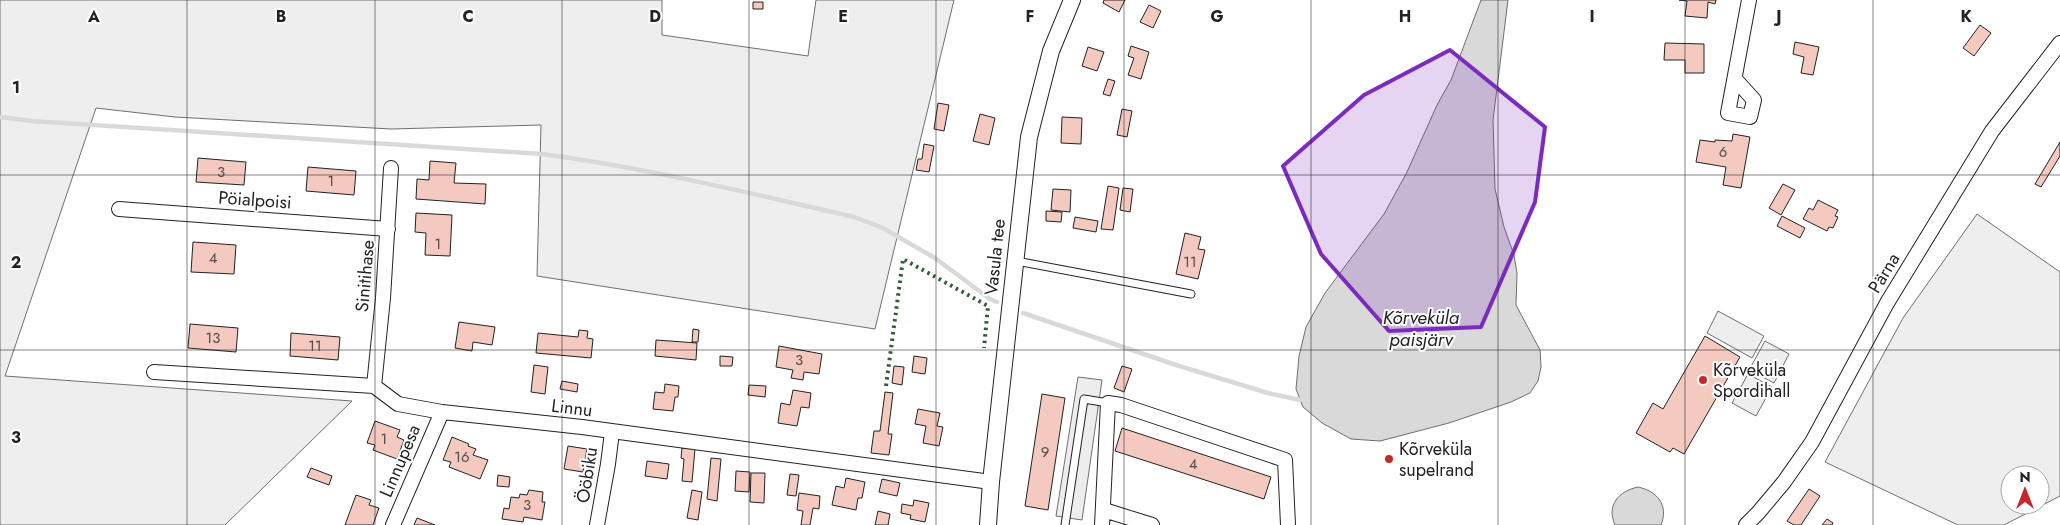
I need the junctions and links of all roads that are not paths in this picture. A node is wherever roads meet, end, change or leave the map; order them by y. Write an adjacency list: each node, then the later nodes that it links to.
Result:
1 (1072, 0): 8 (street, Vasula tee)
2 (1749, 0): 4 (street)
3 (2060, 43): 24 (street, Pärna)
4 (1735, 79)
5 (391, 168): 7 (street, Sinitihase)
6 (119, 209): 7 (street, Pöialpoisi)
7 (388, 229): 11 (street, Sinitihase)
8 (1015, 261): 9 (lane); 15 (street, Vasula tee)
9 (1191, 294)
10 (154, 372): 11 (street)
11 (374, 386): 13 (street, Linnu)
12 (1108, 403): 16 (street); 20 (lane); 23 (street)
13 (442, 412): 14 (street, Linnu); 17 (street, Linnupesa)
14 (612, 432): 15 (street, Linnu); 18 (street, Ööbiku)
15 (991, 482): 19 (street, Vasula tee)
16 (1104, 510): 21 (street); 22 (street)
17 (394, 525)
18 (597, 525)
19 (988, 525)
20 (1066, 525)
21 (1102, 525)
22 (1152, 525)
23 (1288, 525)
24 (1746, 525)

